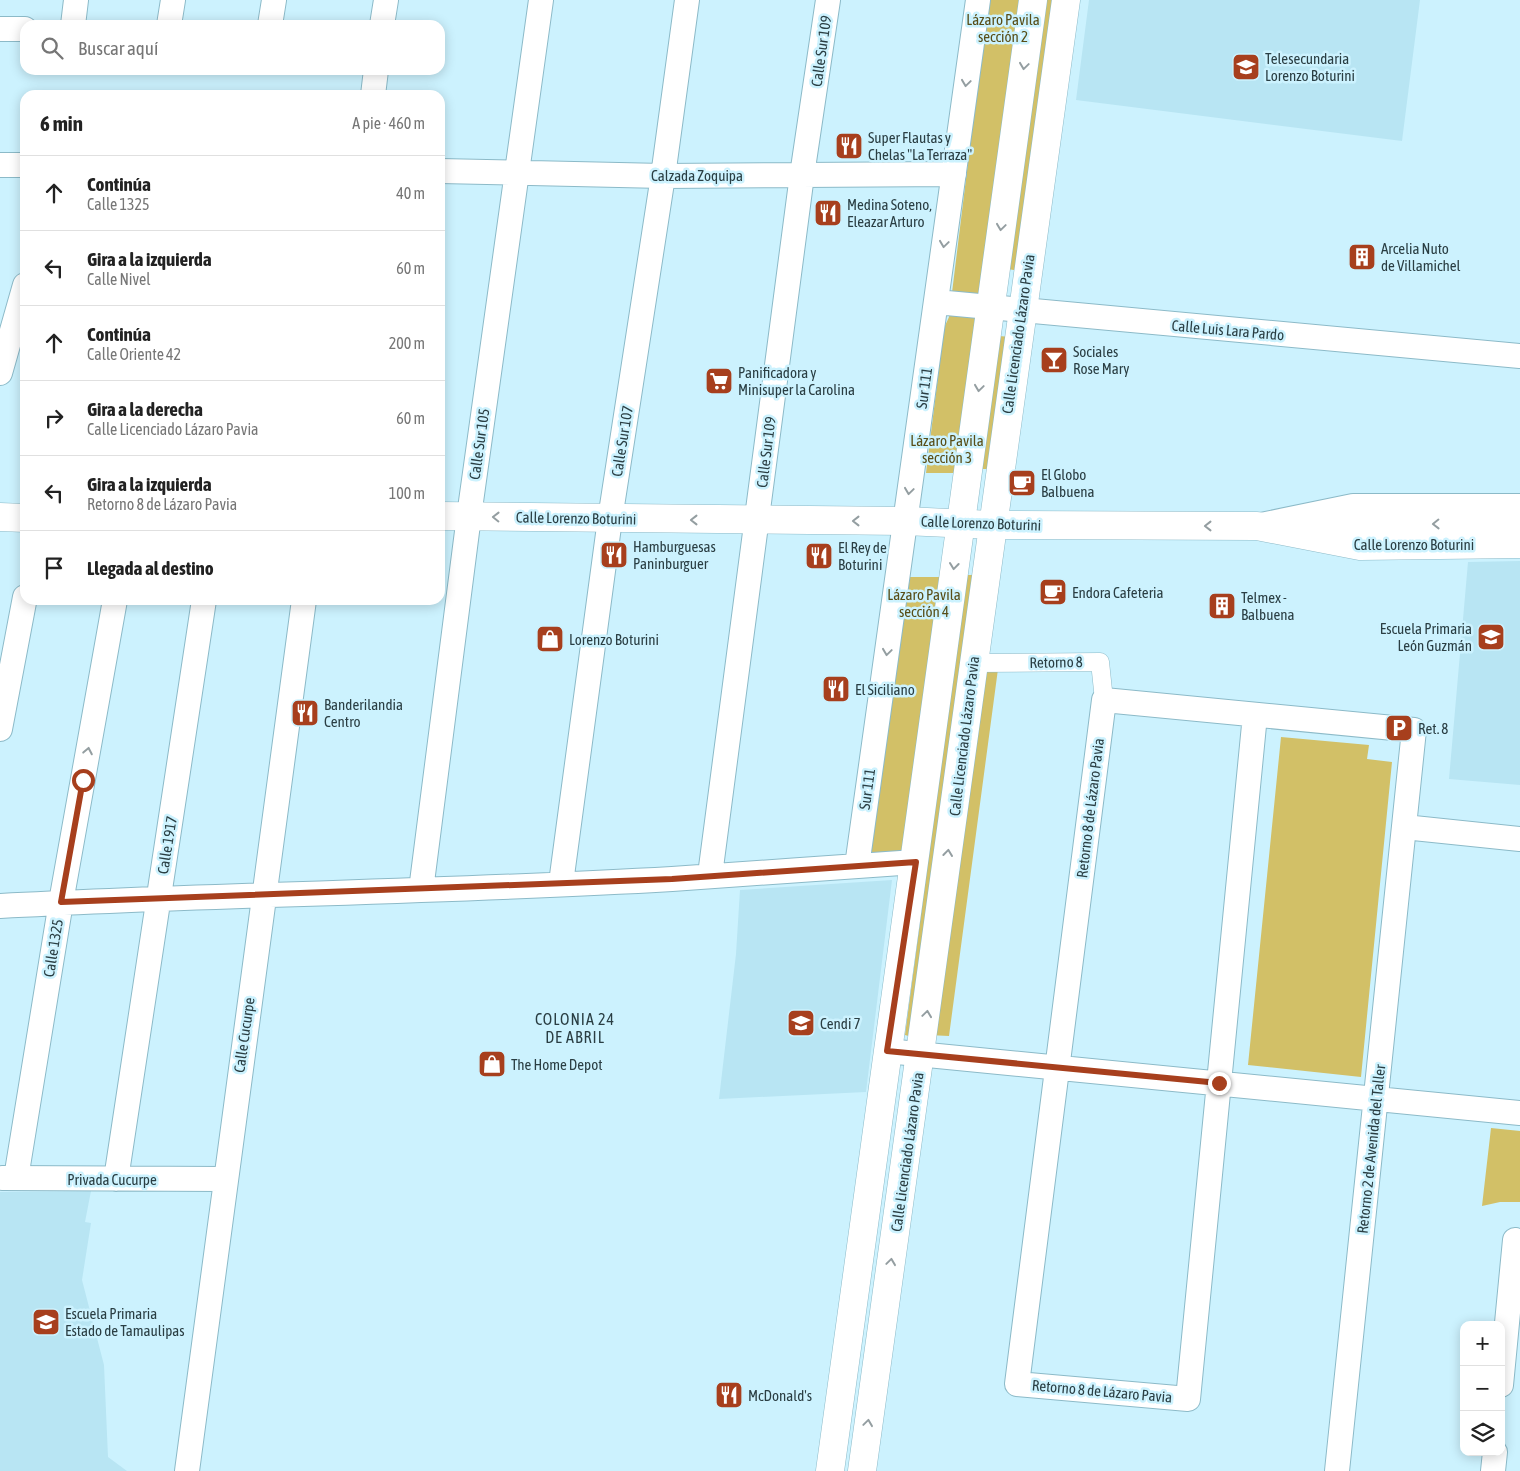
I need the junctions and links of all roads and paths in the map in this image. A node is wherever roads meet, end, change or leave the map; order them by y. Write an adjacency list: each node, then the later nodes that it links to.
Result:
1 (76, 0): 11 (street)
2 (173, 0): 12 (street)
3 (274, 0): 13 (street)
4 (386, 0): 14 (street)
5 (541, 0): 22 (street, Calle Sur 105)
6 (687, 0): 25 (street, Calle Sur 107)
7 (828, 0): 24 (street, Calle Sur 109)
8 (978, 0): 23 (street, Sur 111, one-way to 23)
9 (1033, 0): 28 (street, Calle Licenciado Lázaro Pavia, one-way to 28)
10 (1066, 0): 29 (street, Calle Licenciado Lázaro Pavia)
11 (74, 20)
12 (170, 20)
13 (271, 20)
14 (383, 20)
15 (0, 29): 16 (street)
16 (20, 29)
17 (375, 75): 18 (street)
18 (374, 90)
19 (0, 166): 20 (street)
20 (20, 166)
21 (445, 171): 22 (street, Calzada Zoquipa)
22 (518, 172): 25 (street, Calzada Zoquipa); 34 (street, Calle Sur 105)
23 (954, 174): 24 (street, Calzada Zoquipa); 26 (street, Sur 111, one-way to 26)
24 (802, 175): 25 (street, Calzada Zoquipa); 38 (street, Calle Sur 109)
25 (663, 176): 37 (street, Calle Sur 107)
26 (936, 302): 28 (street, Calle Luis Lara Pardo); 39 (street, Sur 111, one-way to 39)
27 (20, 303): 31 (street)
28 (990, 307): 29 (street, Calle Luis Lara Pardo); 41 (street, Calle Licenciado Lázaro Pavia, one-way to 41)
29 (1021, 309): 30 (street, Calle Luis Lara Pardo); 42 (street, Calle Licenciado Lázaro Pavia)
30 (1520, 356)
31 (0, 373)
32 (1520, 506): 43 (street)
33 (445, 516): 34 (street, Calle Lorenzo Boturini)
34 (469, 516): 37 (street, Calle Lorenzo Boturini, one-way to 34); 59 (street, Calle Sur 105)
35 (0, 517): 36 (street)
36 (20, 518)
37 (610, 519): 38 (street, Calle Lorenzo Boturini, one-way to 37); 58 (street, Calle Sur 107)
38 (758, 520): 39 (street, Calle Lorenzo Boturini, one-way to 38); 57 (street, Calle Sur 109)
39 (905, 521): 41 (street, Calle Lorenzo Boturini); 56 (street, Sur 111, one-way to 56)
40 (1520, 523): 43 (street, one-way to 43)
41 (960, 524): 42 (street, Calle Lorenzo Boturini); 55 (street, Calle Licenciado Lázaro Pavia, one-way to 55)
42 (992, 525): 43 (street, Calle Lorenzo Boturini, one-way to 42); 49 (street, Calle Licenciado Lázaro Pavia)
43 (1257, 526): 44 (street, Calle Lorenzo Boturini)
44 (1520, 544)
45 (23, 605): 52 (street)
46 (114, 605): 62 (street, Calle 1325, one-way to 46)
47 (203, 605): 61 (street, Calle 1917)
48 (303, 605): 60 (street, Calle Cucurpe)
49 (974, 663): 50 (street, Retorno 8); 65 (street, Calle Licenciado Lázaro Pavia, one-way to 49)
50 (1104, 700): 51 (street); 66 (street, Retorno 8 de Lázaro Pavia)
51 (1255, 715): 53 (street, Retorno 2 de Avenida del Taller); 67 (street, Retorno 8 de Lázaro Pavia)
52 (0, 729)
53 (1404, 827): 54 (street); 68 (street, Retorno 2 de Avenida del Taller)
54 (1520, 839)
55 (916, 862): 56 (street); 64 (street, Calle Licenciado Lázaro Pavia)
56 (857, 866): 57 (street)
57 (710, 875): 58 (street)
58 (562, 883): 59 (street)
59 (421, 890): 60 (street)
60 (264, 895): 61 (street); 72 (street, Calle Cucurpe)
61 (159, 898): 62 (street); 71 (street, Calle 1917)
62 (61, 902): 63 (street); 70 (street, Calle 1325)
63 (0, 906)
64 (887, 1051): 65 (street); 77 (street, Calle Licenciado Lázaro Pavia)
65 (921, 1054): 66 (street); 78 (street, Calle Licenciado Lázaro Pavia, one-way to 65)
66 (1056, 1068): 67 (street); 67 (street, Retorno 8 de Lázaro Pavia)
67 (1219, 1083): 68 (street)
68 (1376, 1098): 69 (street); 79 (street, Retorno 2 de Avenida del Taller)
69 (1520, 1112)
70 (8, 1178): 71 (street, Privada Cucurpe)
71 (116, 1179): 72 (street, Privada Cucurpe)
72 (224, 1179): 76 (street, Calle Cucurpe)
73 (1515, 1240): 74 (street)
74 (1503, 1366)
75 (1495, 1456): 80 (street)
76 (187, 1471)
77 (830, 1471)
78 (862, 1471)
79 (1337, 1471)
80 (1493, 1471)

